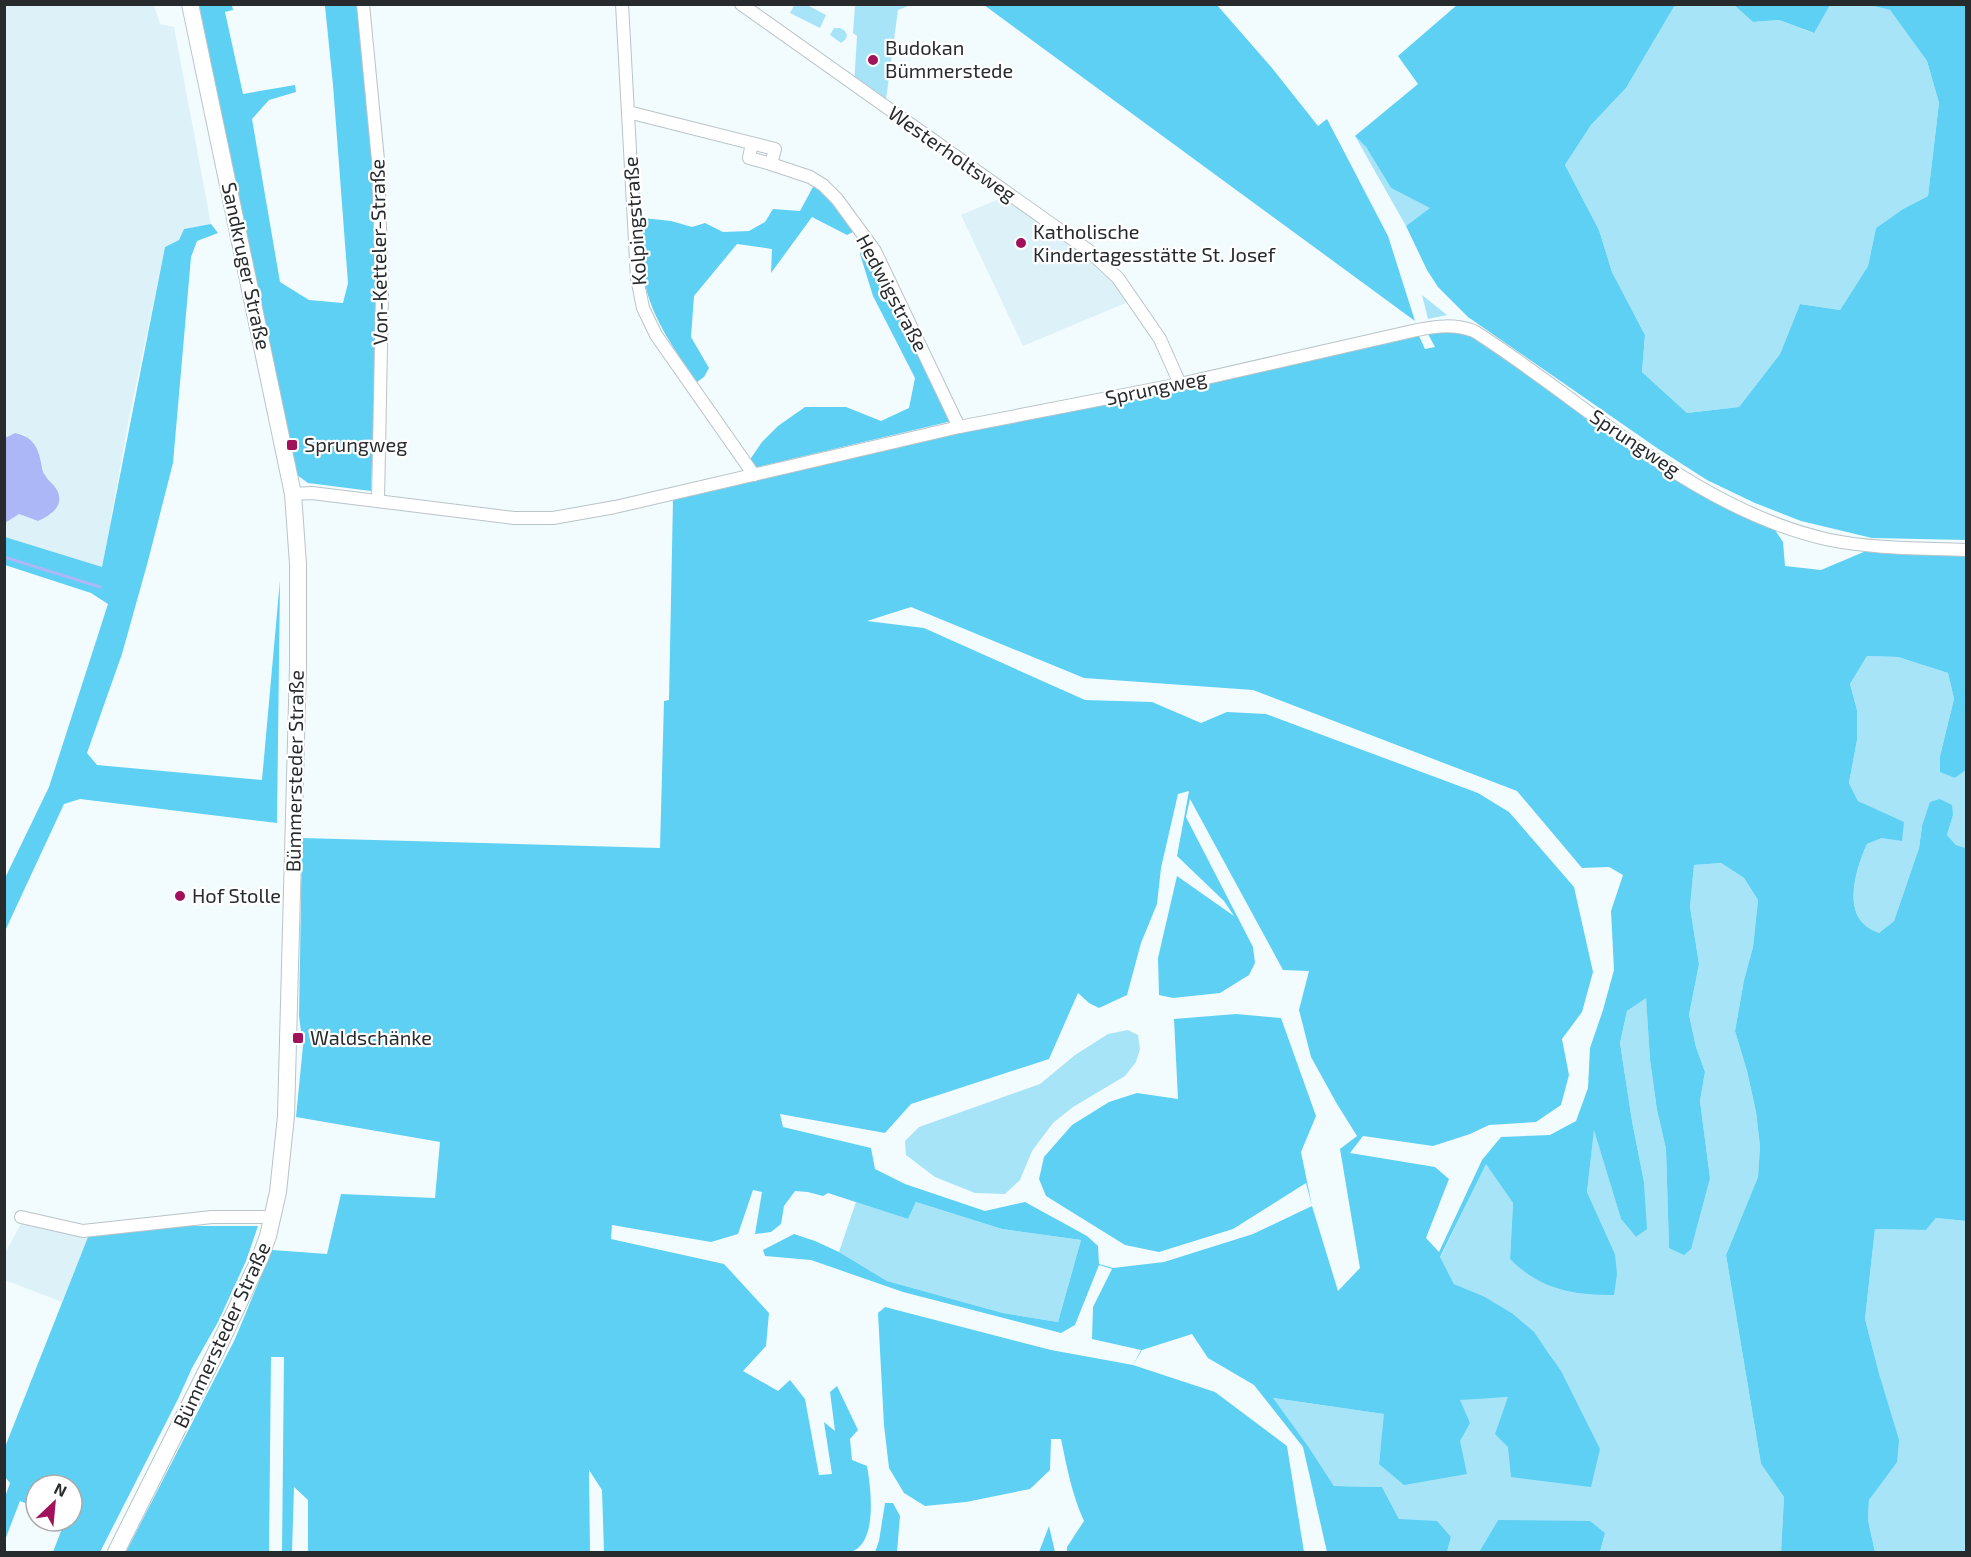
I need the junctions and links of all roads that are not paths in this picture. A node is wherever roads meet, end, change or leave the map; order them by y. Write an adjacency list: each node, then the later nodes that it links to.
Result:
1 (190, 4): 9 (street, Sandkruger Straße)
2 (363, 4): 10 (street, Von-Ketteler-Straße)
3 (622, 4): 5 (street, Kolpingstraße)
4 (741, 4): 6 (street, Westerholtsweg)
5 (628, 112): 7 (street, Hedwigstraße); 8 (street, Kolpingstraße)
6 (1180, 384): 7 (street, Sprungweg); 12 (street, Sprungweg)
7 (959, 427): 8 (street, Sprungweg)
8 (754, 475): 10 (street, Sprungweg)
9 (293, 494): 10 (street, Sprungweg); 11 (street, Sandkruger Straße)
10 (378, 501)
11 (296, 529): 14 (street, Bümmersteder Straße)
12 (1966, 550)
13 (21, 1217): 14 (street)
14 (272, 1219): 15 (street, Bümmersteder Straße)
15 (116, 1552)

